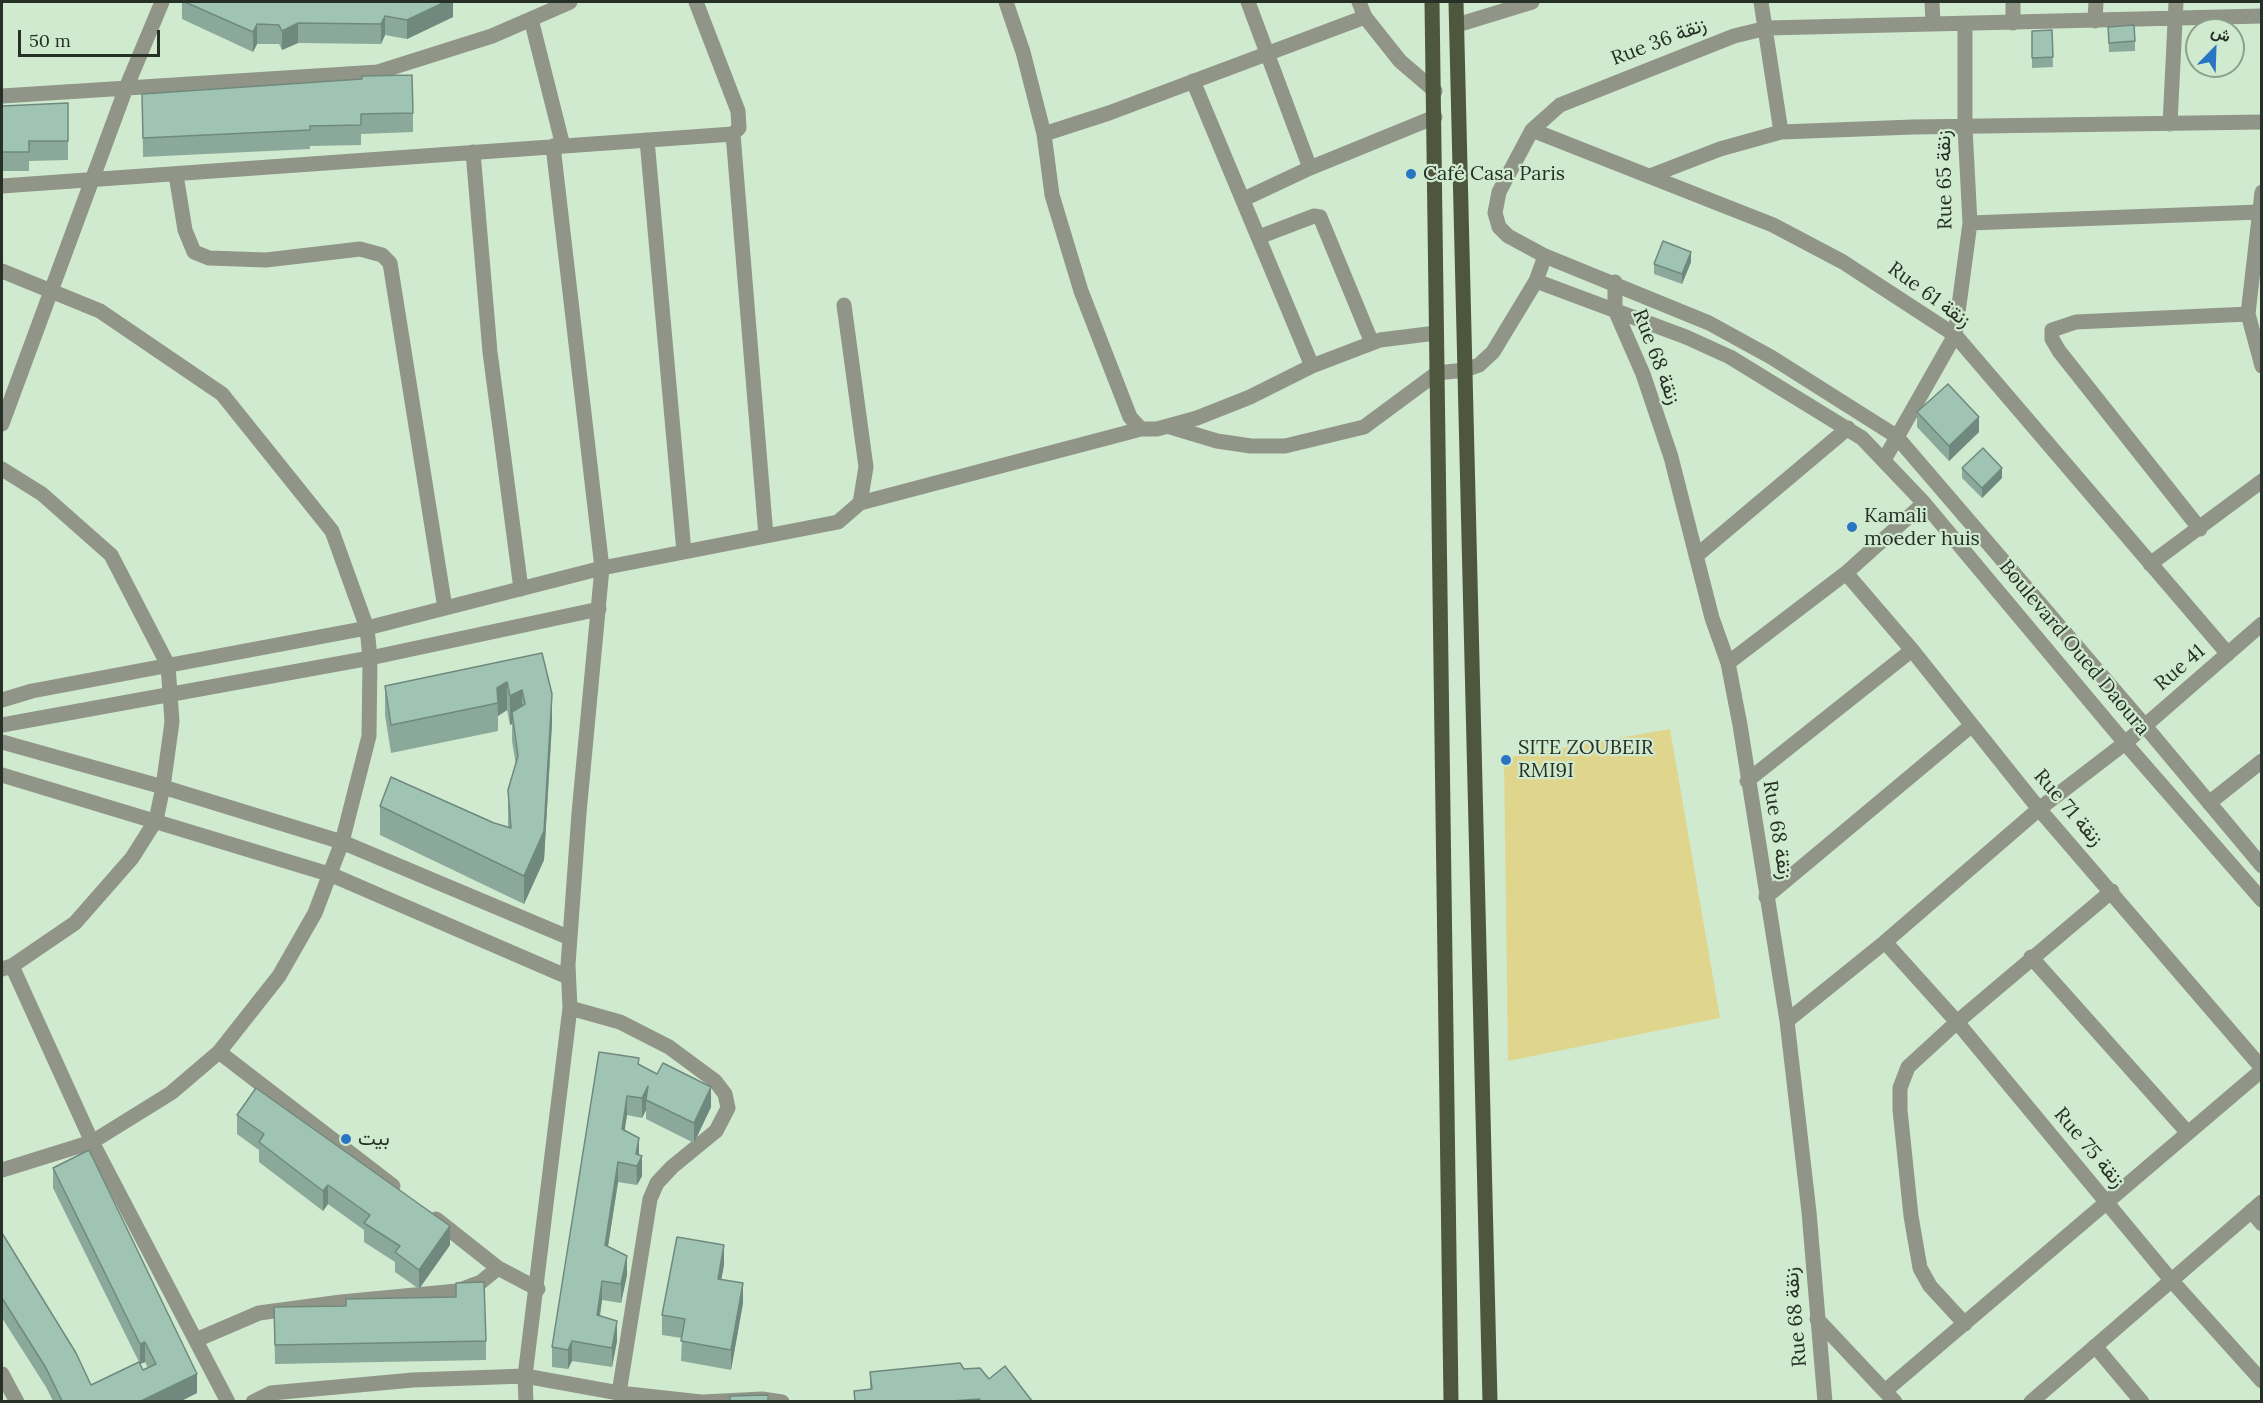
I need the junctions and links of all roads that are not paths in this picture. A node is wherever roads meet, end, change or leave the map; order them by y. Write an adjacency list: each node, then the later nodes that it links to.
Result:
1 (162, 2): 27 (street)
2 (570, 2): 17 (street)
3 (696, 2): 36 (street)
4 (1006, 2): 37 (street)
5 (1248, 2): 25 (street)
6 (1359, 2): 16 (street)
7 (1432, 2): 28 (main road)
8 (1456, 2): 23 (main road)
9 (1532, 2): 23 (street)
10 (1761, 2): 24 (street)
11 (1932, 2): 20 (street)
12 (2013, 2): 21 (street)
13 (2096, 2): 19 (street)
14 (2176, 2): 18 (street)
15 (2262, 16): 18 (street, Rue 36 زنقة)
16 (1365, 17): 25 (street); 28 (street)
17 (531, 19): 27 (street); 39 (street)
18 (2175, 19): 19 (street, Rue 36 زنقة); 32 (street)
19 (2095, 21): 21 (street, Rue 36 زنقة)
20 (1933, 23): 22 (street, Rue 36 زنقة); 24 (street, Rue 36 زنقة)
21 (2013, 23): 22 (street, Rue 36 زنقة)
22 (1965, 24): 33 (street, Rue 65 زنقة)
23 (1457, 25): 65 (main road)
24 (1767, 28): 34 (street, Rue 36 زنقة); 35 (street)
25 (1268, 54): 26 (street); 41 (street)
26 (1193, 81): 37 (street); 47 (street)
27 (126, 88): 29 (street); 44 (street)
28 (1435, 91): 30 (main road)
29 (2, 96)
30 (1436, 117): 41 (street); 60 (main road)
31 (2262, 122): 32 (street)
32 (2170, 124): 33 (street)
33 (1965, 128): 35 (street); 49 (street, Rue 65 زنقة)
34 (1532, 130): 43 (street, Rue 61 زنقة); 51 (street, Rue 36 زنقة)
35 (1781, 132): 43 (street)
36 (733, 134): 38 (street); 78 (street)
37 (1044, 134): 70 (street)
38 (647, 140): 39 (street); 79 (street)
39 (558, 146): 40 (street); 82 (street)
40 (473, 152): 42 (street); 84 (street)
41 (1310, 168): 47 (street)
42 (176, 175): 44 (street); 85 (street)
43 (1650, 176): 61 (street, Rue 61 زنقة)
44 (93, 181): 45 (street); 55 (street)
45 (2, 186)
46 (2262, 192): 48 (street)
47 (1244, 199): 50 (street)
48 (2259, 212): 49 (street); 58 (street)
49 (1970, 223): 61 (street, Rue 65 زنقة)
50 (1259, 237): 62 (street); 63 (street)
51 (1545, 256): 53 (street); 54 (street, Boulevard Oued Daoura)
52 (2, 271): 55 (street)
53 (1536, 281): 57 (street, Boulevard Oued Daoura); 65 (street)
54 (1615, 282): 57 (street, Rue 68 زنقة); 71 (street, Boulevard Oued Daoura)
55 (51, 291): 67 (street); 88 (street)
56 (844, 305): 75 (street)
57 (1615, 310): 69 (street, Boulevard Oued Daoura); 80 (street, Rue 68 زنقة)
58 (2248, 314): 59 (street); 77 (street)
59 (2257, 332): 64 (street)
60 (1436, 333): 62 (street); 66 (main road)
61 (1954, 335): 71 (street, Rue 65 زنقة); 81 (street, Rue 61 زنقة)
62 (1372, 343): 63 (street)
63 (1312, 366): 68 (street)
64 (2262, 366)
65 (1465, 370): 66 (street); 151 (main road)
66 (1437, 373): 68 (street); 150 (main road)
67 (2, 424)
68 (1167, 426): 70 (street)
69 (1848, 428): 72 (street, Boulevard Oued Daoura); 80 (street)
70 (1141, 429): 75 (street)
71 (1896, 436): 72 (street, Rue 65 زنقة); 98 (street, Boulevard Oued Daoura)
72 (1884, 460): 76 (street, Boulevard Oued Daoura)
73 (2, 470): 93 (street)
74 (2262, 481): 77 (street)
75 (860, 503): 78 (street)
76 (1924, 503): 83 (street); 100 (street, Boulevard Oued Daoura)
77 (2200, 529): 81 (street)
78 (766, 536): 79 (street)
79 (684, 552): 82 (street)
80 (1696, 556): 92 (street, Rue 68 زنقة)
81 (2150, 564): 90 (street, Rue 61 زنقة)
82 (602, 568): 84 (street); 86 (street)
83 (1846, 573): 89 (street, Rue 71 زنقة); 92 (street)
84 (521, 589): 85 (street)
85 (445, 608): 88 (street)
86 (599, 609): 91 (street); 114 (street)
87 (2262, 624): 90 (street, Rue 41)
88 (367, 628): 91 (street); 93 (street)
89 (1912, 650): 97 (street, Rue 71 زنقة); 103 (street)
90 (2228, 654): 98 (street, Rue 41)
91 (370, 658): 94 (street); 108 (street)
92 (1728, 663): 103 (street, Rue 68 زنقة)
93 (168, 665): 94 (street); 95 (street)
94 (172, 696): 96 (street); 104 (street)
95 (2, 700)
96 (2, 725)
97 (1972, 725): 106 (street, Rue 71 زنقة); 112 (street)
98 (2145, 726): 100 (street, Rue 41); 105 (street, Boulevard Oued Daoura)
99 (2, 742): 104 (street)
100 (2125, 743): 106 (street, Rue 41); 113 (street, Boulevard Oued Daoura)
101 (2262, 761): 105 (street)
102 (2, 775): 107 (street)
103 (1748, 781): 112 (street, Rue 68 زنقة)
104 (163, 787): 107 (street); 108 (street)
105 (2209, 803): 109 (street, Boulevard Oued Daoura)
106 (2039, 809): 111 (street, Rue 71 زنقة); 115 (street, Rue 41)
107 (156, 820): 110 (street); 117 (street)
108 (342, 842): 110 (street); 114 (street)
109 (2262, 866)
110 (332, 875): 118 (street); 122 (street)
111 (2112, 891): 116 (street); 123 (street, Rue 71 زنقة)
112 (1766, 897): 120 (street, Rue 68 زنقة)
113 (2262, 900)
114 (570, 938): 118 (street)
115 (1886, 942): 120 (street, Rue 41); 121 (street, Rue 75 زنقة)
116 (2031, 957): 121 (street); 124 (street)
117 (7, 967): 125 (street)
118 (568, 977): 119 (street)
119 (570, 1008): 134 (street); 142 (street)
120 (1787, 1021): 135 (street, Rue 68 زنقة)
121 (1956, 1022): 128 (street, Rue 75 زنقة); 136 (street)
122 (219, 1052): 125 (street); 127 (street)
123 (2262, 1069): 124 (street)
124 (2188, 1133): 128 (street)
125 (92, 1142): 126 (street); 137 (street)
126 (2, 1170)
127 (403, 1194)
128 (2107, 1202): 133 (street, Rue 75 زنقة); 136 (street)
129 (2256, 1207): 131 (street); 133 (street)
130 (421, 1208): 132 (street)
131 (2262, 1224)
132 (498, 1268): 134 (street); 137 (street)
133 (2171, 1280): 138 (street); 141 (street, Rue 75 زنقة)
134 (537, 1289): 140 (street)
135 (1817, 1319): 143 (street); 152 (street, Rue 68 زنقة)
136 (1965, 1324): 143 (street)
137 (196, 1340): 145 (street)
138 (2095, 1346): 153 (street); 154 (street)
139 (2, 1374): 144 (street)
140 (525, 1376): 142 (street); 146 (street); 147 (street)
141 (2262, 1381)
142 (619, 1393): 148 (street)
143 (1890, 1396)
144 (17, 1401)
145 (228, 1401)
146 (253, 1401)
147 (526, 1401)
148 (702, 1401): 149 (street)
149 (782, 1401)
150 (1451, 1401)
151 (1490, 1401)
152 (1825, 1401)
153 (2031, 1401)
154 (2142, 1401)

